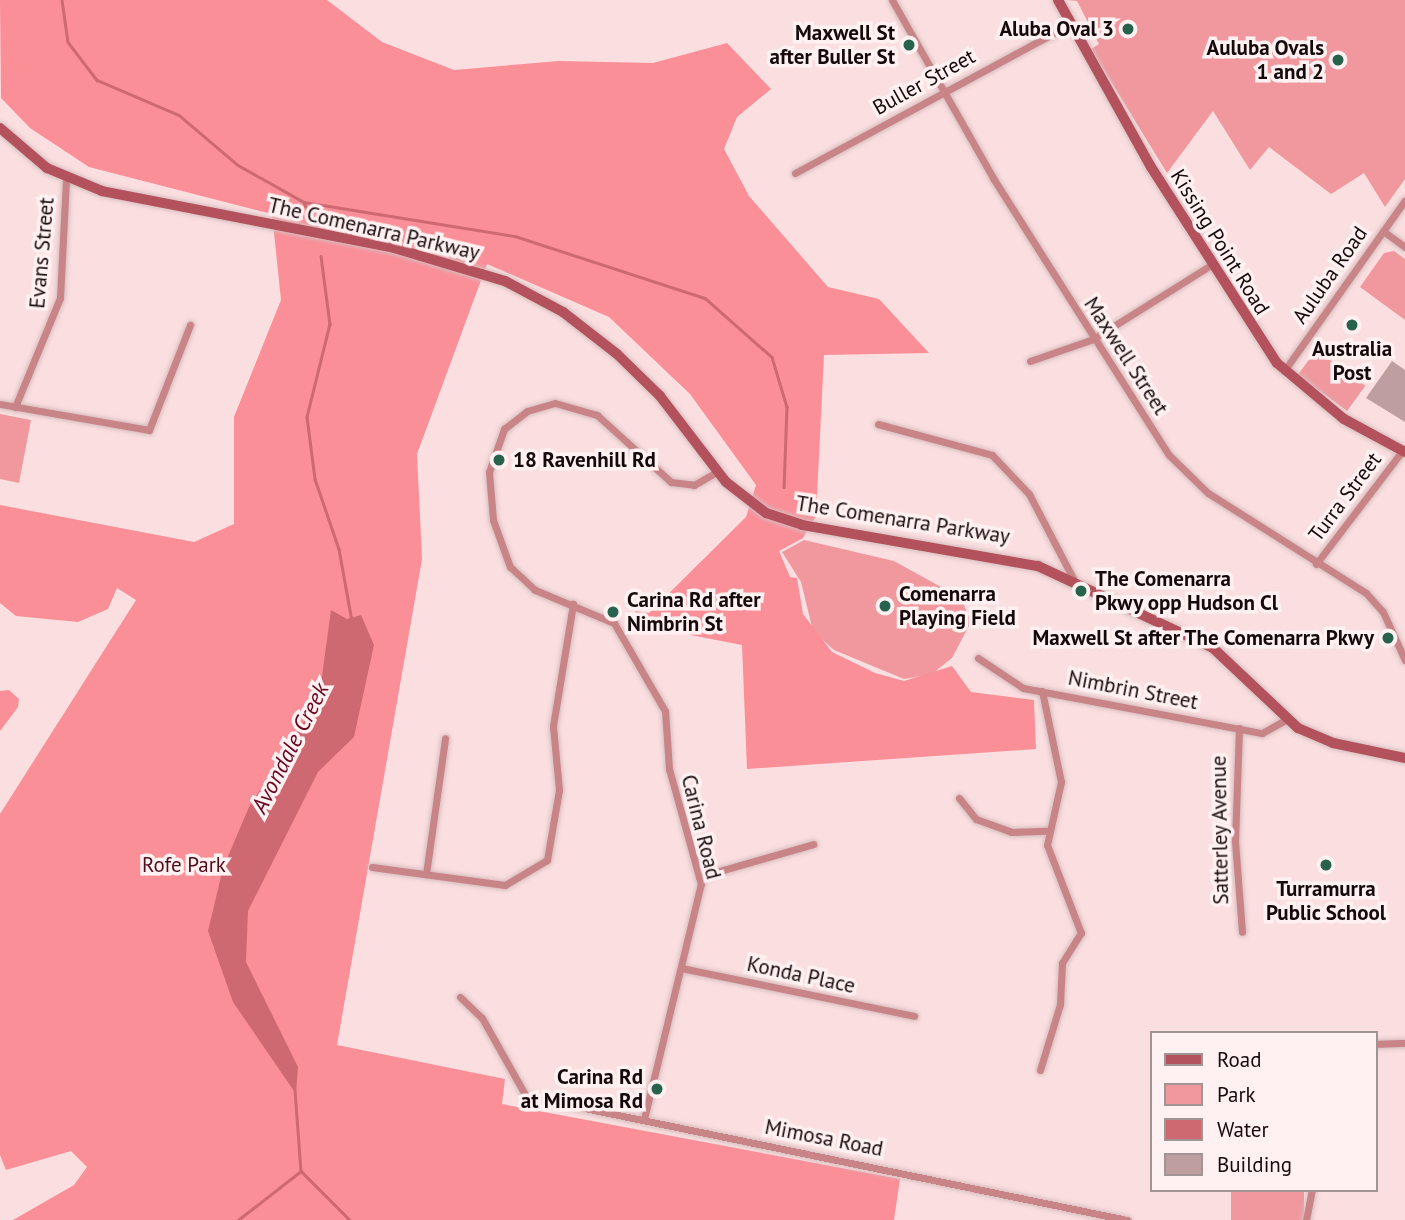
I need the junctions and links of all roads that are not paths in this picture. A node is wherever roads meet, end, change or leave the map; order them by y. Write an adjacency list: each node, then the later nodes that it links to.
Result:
1 (892, 0): 4 (street, Maxwell Street)
2 (1058, 0): 3 (main road, Kissing Point Road)
3 (1071, 24): 4 (street, Buller Street); 11 (main road, Kissing Point Road)
4 (943, 92): 6 (street, Buller Street); 13 (street, Maxwell Street)
5 (0, 128): 7 (main road, The Comenarra Parkway)
6 (795, 173)
7 (66, 178): 17 (street, Evans Street); 20 (main road, The Comenarra Parkway)
8 (1405, 200): 9 (street, Auluba Road)
9 (1383, 231): 10 (street); 15 (street, Auluba Road)
10 (1405, 247)
11 (1211, 265): 13 (street); 15 (main road, Kissing Point Road)
12 (190, 325): 17 (street)
13 (1093, 339): 14 (street); 21 (street, Maxwell Street)
14 (1030, 361)
15 (1284, 371): 19 (main road, Kissing Point Road)
16 (0, 404): 17 (street)
17 (15, 407)
18 (878, 424): 22 (street)
19 (1404, 452): 21 (street, Turra Street)
20 (718, 471): 22 (main road, The Comenarra Parkway); 23 (street)
21 (1316, 564): 25 (street, Maxwell Street)
22 (1075, 582): 27 (main road, The Comenarra Parkway)
23 (573, 604): 35 (street); 36 (street, Carina Road)
24 (978, 658): 26 (street, Nimbrin Street)
25 (1405, 660)
26 (1042, 691): 28 (street, Nimbrin Street); 32 (street)
27 (1285, 720): 28 (street, Nimbrin Street); 30 (main road, The Comenarra Parkway)
28 (1239, 728): 37 (street, Satterley Avenue)
29 (445, 738): 35 (street)
30 (1405, 758)
31 (959, 798): 32 (street)
32 (1046, 831): 43 (street)
33 (813, 844): 36 (street)
34 (372, 867): 35 (street)
35 (426, 874)
36 (699, 877): 38 (street, Carina Road)
37 (1242, 932)
38 (681, 968): 40 (street, Konda Place); 44 (street, Carina Road)
39 (460, 998): 44 (street, Mimosa Road)
40 (914, 1016)
41 (1405, 1043): 42 (street)
42 (1377, 1044)
43 (1040, 1070)
44 (644, 1119): 46 (street, Mimosa Road)
45 (1312, 1192): 47 (street)
46 (1127, 1220)
47 (1306, 1220)

